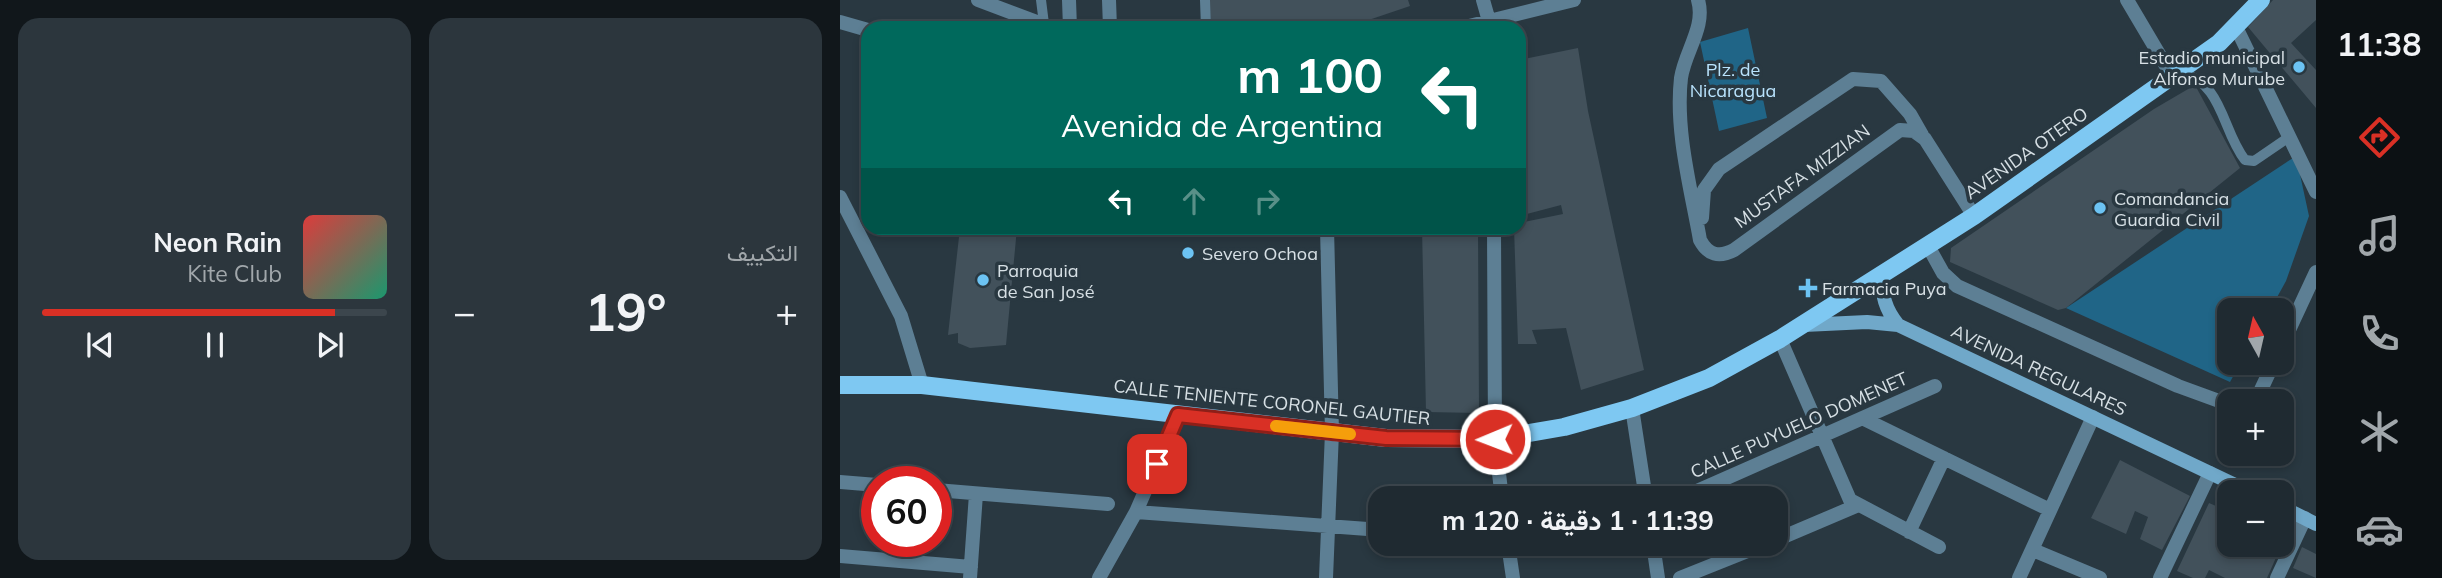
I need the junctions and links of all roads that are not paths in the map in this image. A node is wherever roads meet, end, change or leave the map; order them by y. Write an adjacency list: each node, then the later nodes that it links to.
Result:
1 (978, 0): 11 (street)
2 (1041, 0): 12 (lane)
3 (1069, 0): 13 (street)
4 (1109, 0): 14 (street)
5 (1205, 0): 15 (lane)
6 (1483, 0): 16 (street)
7 (1574, 0): 17 (street)
8 (1698, 0): 29 (street)
9 (2127, 0): 21 (street)
10 (2261, 0): 19 (main road, AVENIDA OTERO)
11 (1035, 21)
12 (1047, 21)
13 (1070, 21)
14 (1110, 21)
15 (1206, 21)
16 (1489, 21)
17 (1500, 21)
18 (840, 22): 20 (street)
19 (2236, 27): 21 (main road, AVENIDA OTERO); 22 (street)
20 (861, 28)
21 (2176, 74): 22 (lane); 26 (main road, AVENIDA OTERO)
22 (2289, 137): 24 (street)
23 (1925, 139): 26 (street); 29 (street, MUSTAFA MIZZIAN); 29 (street)
24 (2316, 192)
25 (840, 197): 38 (street)
26 (1974, 216): 30 (main road, AVENIDA OTERO)
27 (1327, 235): 45 (street)
28 (1494, 235): 47 (street)
29 (1700, 240)
30 (1928, 246): 32 (main road, AVENIDA OTERO); 40 (street)
31 (2316, 272): 33 (street)
32 (1882, 275): 34 (main road, AVENIDA OTERO); 35 (main road)
33 (2294, 319)
34 (1803, 325): 35 (main road, AVENIDA REGULARES); 36 (main road, CALLE TENIENTE CORONEL GAUTIER)
35 (1898, 325): 43 (main road, AVENIDA REGULARES)
36 (1780, 340): 41 (main road, CALLE TENIENTE CORONEL GAUTIER); 46 (street)
37 (840, 385): 38 (main road, CALLE TENIENTE CORONEL GAUTIER)
38 (922, 385): 42 (main road, CALLE TENIENTE CORONEL GAUTIER)
39 (1936, 386): 44 (street, CALLE PUYUELO DOMENET)
40 (2217, 400)
41 (1632, 408): 47 (main road, CALLE TENIENTE CORONEL GAUTIER); 54 (street)
42 (1178, 415): 45 (main road, CALLE TENIENTE CORONEL GAUTIER); 61 (street)
43 (2093, 416): 49 (main road, AVENIDA REGULARES); 60 (street)
44 (1862, 418): 46 (street, CALLE PUYUELO DOMENET); 48 (street)
45 (1332, 432): 47 (main road, CALLE TENIENTE CORONEL GAUTIER); 64 (street)
46 (1822, 438): 55 (street, CALLE PUYUELO DOMENET); 59 (street)
47 (1495, 439): 53 (street)
48 (1944, 458): 60 (street); 66 (street)
49 (2210, 473): 50 (main road, AVENIDA REGULARES); 82 (street)
50 (2225, 480)
51 (840, 482): 52 (street)
52 (861, 484)
53 (1500, 486)
54 (1644, 486)
55 (1709, 486)
56 (952, 492): 57 (street)
57 (976, 494): 58 (street); 74 (street)
58 (1108, 504)
59 (1856, 506): 66 (street); 67 (street)
60 (2050, 510): 69 (street)
61 (1136, 512): 64 (street); 75 (street)
62 (2294, 513): 63 (main road)
63 (2310, 521): 83 (street)
64 (1329, 527): 65 (street); 76 (street)
65 (1368, 529)
66 (1909, 532): 68 (street)
67 (1788, 535)
68 (1939, 547)
69 (2033, 550): 80 (street); 81 (street)
70 (840, 556): 74 (street)
71 (1510, 556): 77 (street)
72 (1655, 556): 78 (street)
73 (1735, 556): 79 (street)
74 (971, 573)
75 (1099, 578)
76 (1326, 578)
77 (1513, 578)
78 (1658, 578)
79 (1680, 578)
80 (2019, 578)
81 (2100, 578)
82 (2160, 578)
83 (2277, 578)

